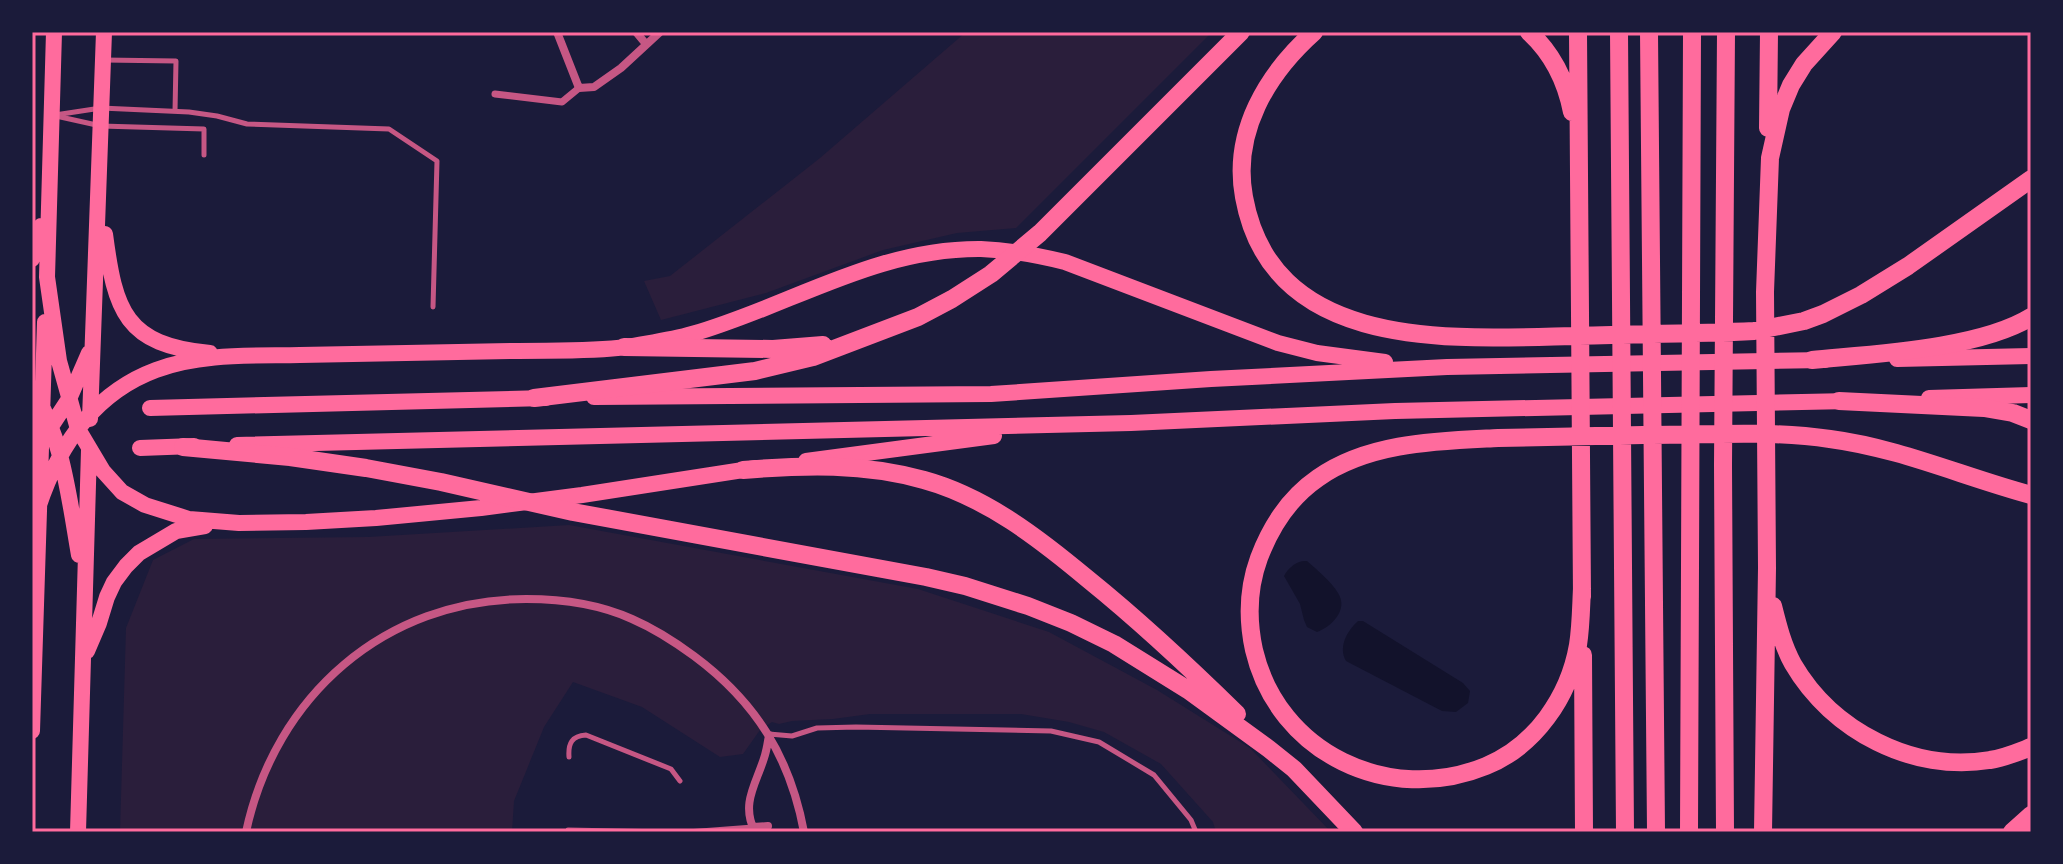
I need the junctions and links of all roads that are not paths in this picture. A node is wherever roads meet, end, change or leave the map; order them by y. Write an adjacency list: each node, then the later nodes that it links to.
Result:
1 (54, 32): 22 (main road)
2 (104, 32): 17 (main road)
3 (557, 32): 18 (street)
4 (636, 32): 16 (street)
5 (660, 32): 16 (street)
6 (1241, 32): 34 (highway)
7 (1314, 32): 26 (highway)
8 (1529, 32): 24 (highway)
9 (1578, 32): 24 (highway)
10 (1619, 32): 82 (highway)
11 (1649, 32): 83 (highway)
12 (1692, 32): 84 (highway)
13 (1726, 32): 85 (highway)
14 (1769, 32): 29 (highway)
15 (1833, 32): 29 (highway)
16 (646, 44): 18 (street)
17 (103, 60): 20 (main road); 21 (lane)
18 (579, 88): 19 (street)
19 (495, 94)
20 (101, 108): 21 (lane); 22 (lane); 23 (main road)
21 (175, 111): 32 (lane)
22 (51, 115): 23 (lane); 28 (main road)
23 (101, 126): 25 (lane); 27 (main road)
24 (1578, 146): 60 (highway)
25 (204, 155)
26 (2031, 179)
27 (99, 183): 36 (main road); 41 (main road)
28 (49, 192): 30 (main road); 31 (main road)
29 (1767, 238): 59 (highway)
30 (32, 259)
31 (47, 277): 40 (main road); 41 (main road)
32 (433, 307)
33 (2031, 317): 38 (highway)
34 (849, 342): 35 (highway); 43 (highway)
35 (624, 347): 36 (main road); 39 (main road)
36 (263, 356): 46 (main road)
37 (2031, 356): 38 (main road)
38 (1812, 360): 39 (main road)
39 (1447, 367): 43 (main road)
40 (38, 388): 50 (main road)
41 (75, 390): 46 (main road); 49 (main road); 50 (main road)
42 (2031, 395): 44 (main road)
43 (534, 398): 45 (main road)
44 (1839, 401): 47 (highway); 48 (main road)
45 (150, 408)
46 (90, 413): 49 (main road); 53 (main road)
47 (2031, 420)
48 (1131, 423): 51 (main road); 55 (main road)
49 (78, 429): 53 (main road); 54 (main road)
50 (42, 439): 54 (main road); 56 (main road)
51 (183, 447): 52 (main road); 68 (highway)
52 (140, 448)
53 (89, 449): 58 (main road); 61 (main road)
54 (60, 457): 56 (main road); 61 (main road)
55 (743, 470): 58 (main road); 68 (highway)
56 (43, 482): 63 (main road)
57 (2031, 495): 60 (highway)
58 (239, 523): 62 (main road)
59 (1767, 568): 66 (highway); 86 (highway)
60 (1582, 588): 81 (highway)
61 (86, 592): 62 (main road)
62 (83, 660): 74 (main road)
63 (33, 686): 64 (main road)
64 (32, 731)
65 (769, 734): 73 (street); 75 (street); 78 (street); 79 (lane)
66 (2031, 747)
67 (569, 757): 69 (lane)
68 (1294, 769): 80 (highway)
69 (680, 781)
70 (2031, 815): 87 (highway)
71 (768, 826): 73 (street)
72 (568, 830): 76 (lane)
73 (754, 830): 77 (lane)
74 (78, 832)
75 (246, 832)
76 (667, 832)
77 (687, 832)
78 (804, 832)
79 (1196, 832)
80 (1354, 832)
81 (1584, 832)
82 (1625, 832)
83 (1656, 832)
84 (1689, 832)
85 (1725, 832)
86 (1763, 832)
87 (2012, 832)

